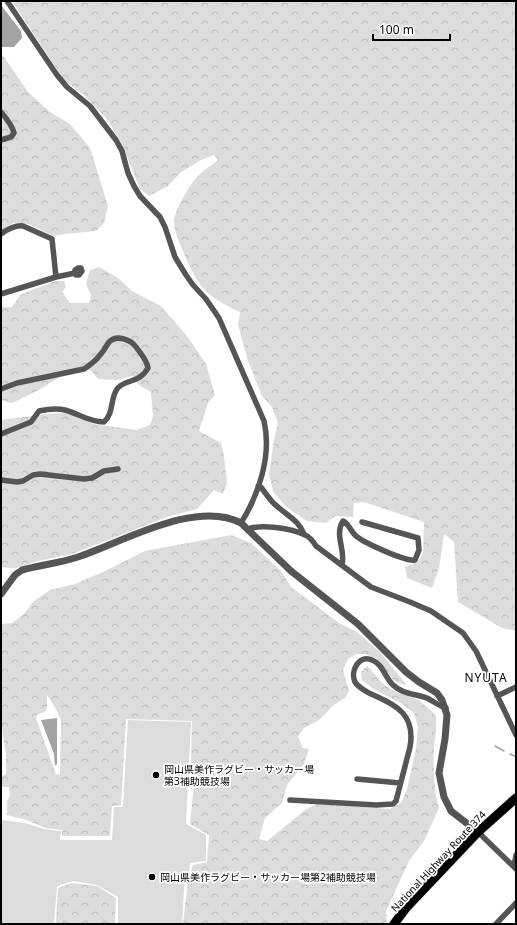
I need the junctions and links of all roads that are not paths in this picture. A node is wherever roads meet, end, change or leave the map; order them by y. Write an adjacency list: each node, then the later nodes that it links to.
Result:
1 (7, 1): 12 (street)
2 (1, 112): 3 (street)
3 (1, 140)
4 (1, 234): 6 (street)
5 (75, 273): 6 (street)
6 (56, 277): 7 (street)
7 (1, 294)
8 (1, 389): 9 (street)
9 (1, 434)
10 (118, 469): 11 (street)
11 (1, 480)
12 (258, 486): 14 (street); 16 (street)
13 (362, 522): 17 (street)
14 (242, 523): 15 (street); 18 (street)
15 (248, 529): 16 (street); 21 (street)
16 (304, 534): 17 (street)
17 (342, 564): 20 (street)
18 (1, 594)
19 (516, 687): 20 (street)
20 (497, 696): 22 (street)
21 (446, 708): 24 (street); 27 (street)
22 (516, 735)
23 (357, 779): 24 (street)
24 (400, 783): 26 (street)
25 (516, 798): 27 (highway, National Highway Route 374)
26 (290, 800)
27 (478, 832): 29 (street); 31 (highway, National Highway Route 374)
28 (516, 855): 29 (street)
29 (514, 867)
30 (516, 903): 32 (street)
31 (394, 924)
32 (496, 924)

